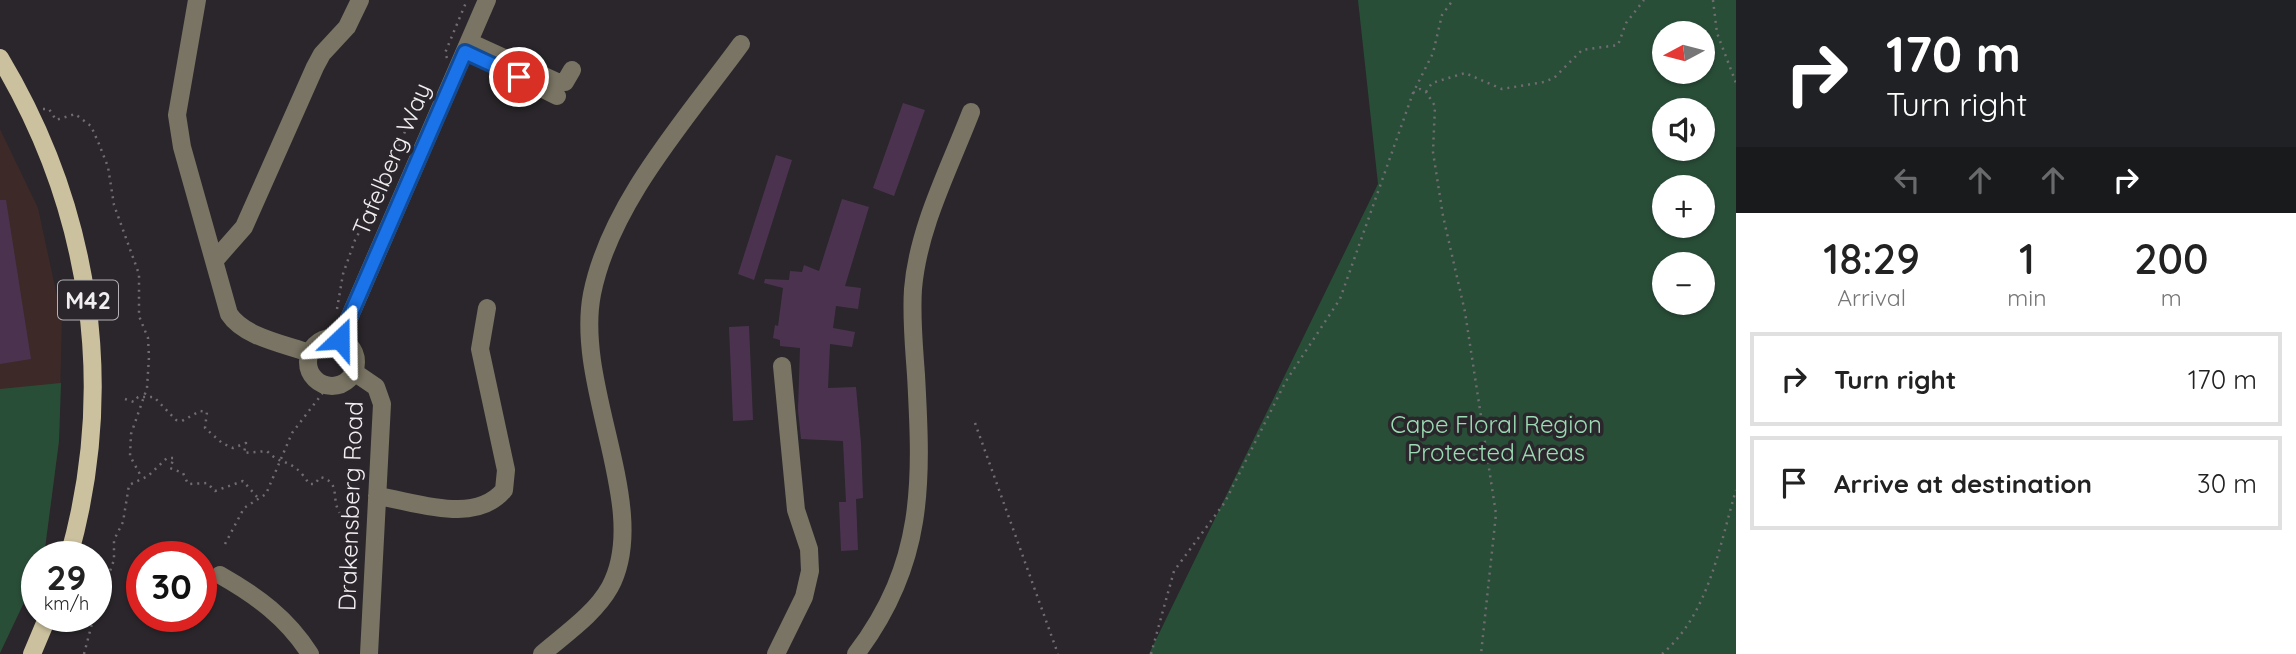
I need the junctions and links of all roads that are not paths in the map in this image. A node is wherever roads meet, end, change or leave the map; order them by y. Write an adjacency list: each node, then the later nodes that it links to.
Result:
1 (197, 0): 10 (street)
2 (360, 0): 10 (street)
3 (487, 0): 5 (street, Tafelberg Way)
4 (741, 44): 23 (street)
5 (467, 47): 7 (street); 8 (street); 12 (street, Tafelberg Way)
6 (0, 58): 17 (main road, M42)
7 (572, 70)
8 (557, 96)
9 (971, 112): 25 (street)
10 (215, 260): 13 (street)
11 (487, 307): 16 (street)
12 (343, 332): 13 (street); 15 (street)
13 (309, 353): 15 (street)
14 (782, 366): 24 (street)
15 (354, 372): 16 (street, Drakensberg Road)
16 (384, 497): 22 (street, Drakensberg Road)
17 (73, 541)
18 (220, 575): 21 (street)
19 (41, 632): 20 (main road)
20 (32, 654)
21 (310, 654)
22 (369, 654)
23 (542, 654)
24 (776, 654)
25 (856, 654)

